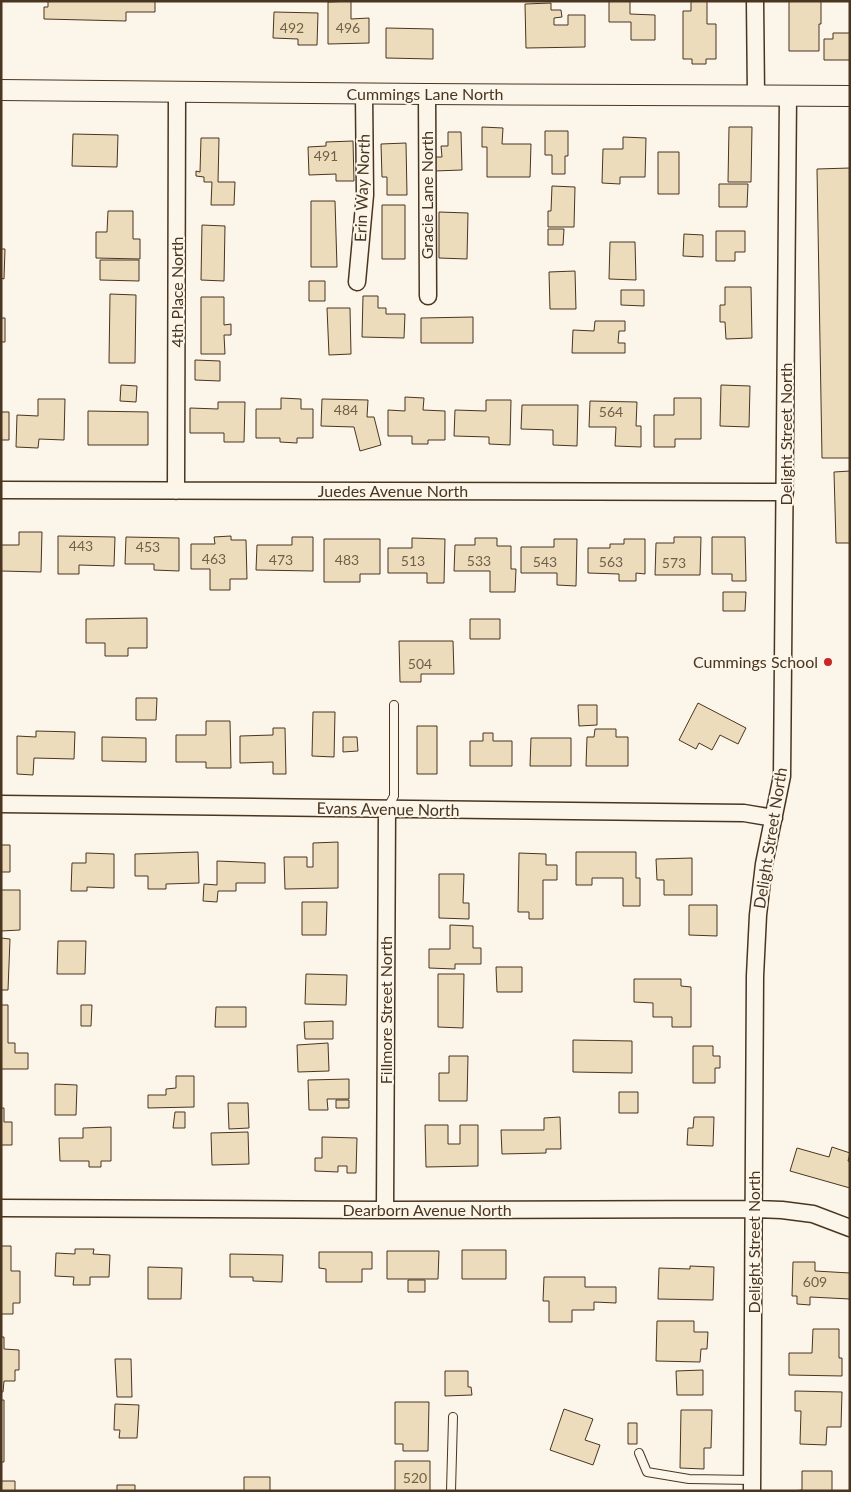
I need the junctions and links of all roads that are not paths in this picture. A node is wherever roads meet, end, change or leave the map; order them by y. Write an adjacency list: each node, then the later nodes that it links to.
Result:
1 (755, 1): 6 (street)
2 (1, 90): 3 (street, Cummings Lane North)
3 (178, 92): 4 (street, Cummings Lane North); 12 (street, 4th Place North)
4 (364, 94): 5 (street, Cummings Lane North); 9 (street, Erin Way North)
5 (426, 94): 6 (street, Cummings Lane North); 10 (street, Gracie Lane North)
6 (756, 96): 7 (street, Cummings Lane North)
7 (788, 96): 8 (street, Cummings Lane North); 13 (street, Delight Street North)
8 (850, 96)
9 (356, 282)
10 (428, 296)
11 (1, 490): 12 (street, Juedes Avenue North)
12 (176, 491): 13 (street, Juedes Avenue North)
13 (785, 492): 17 (street, Delight Street North)
14 (394, 705): 16 (lane)
15 (1, 804): 16 (street, Evans Avenue North)
16 (387, 809): 17 (street, Evans Avenue North); 20 (street, Fillmore Street North)
17 (774, 818): 19 (street, Delight Street North)
18 (1, 1208): 20 (street, Dearborn Avenue North)
19 (755, 1209): 20 (street, Dearborn Avenue North); 21 (street, Dearborn Avenue North); 24 (street, Delight Street North)
20 (385, 1210)
21 (850, 1228)
22 (453, 1417): 25 (lane)
23 (639, 1453): 24 (lane)
24 (752, 1486)
25 (451, 1491)

